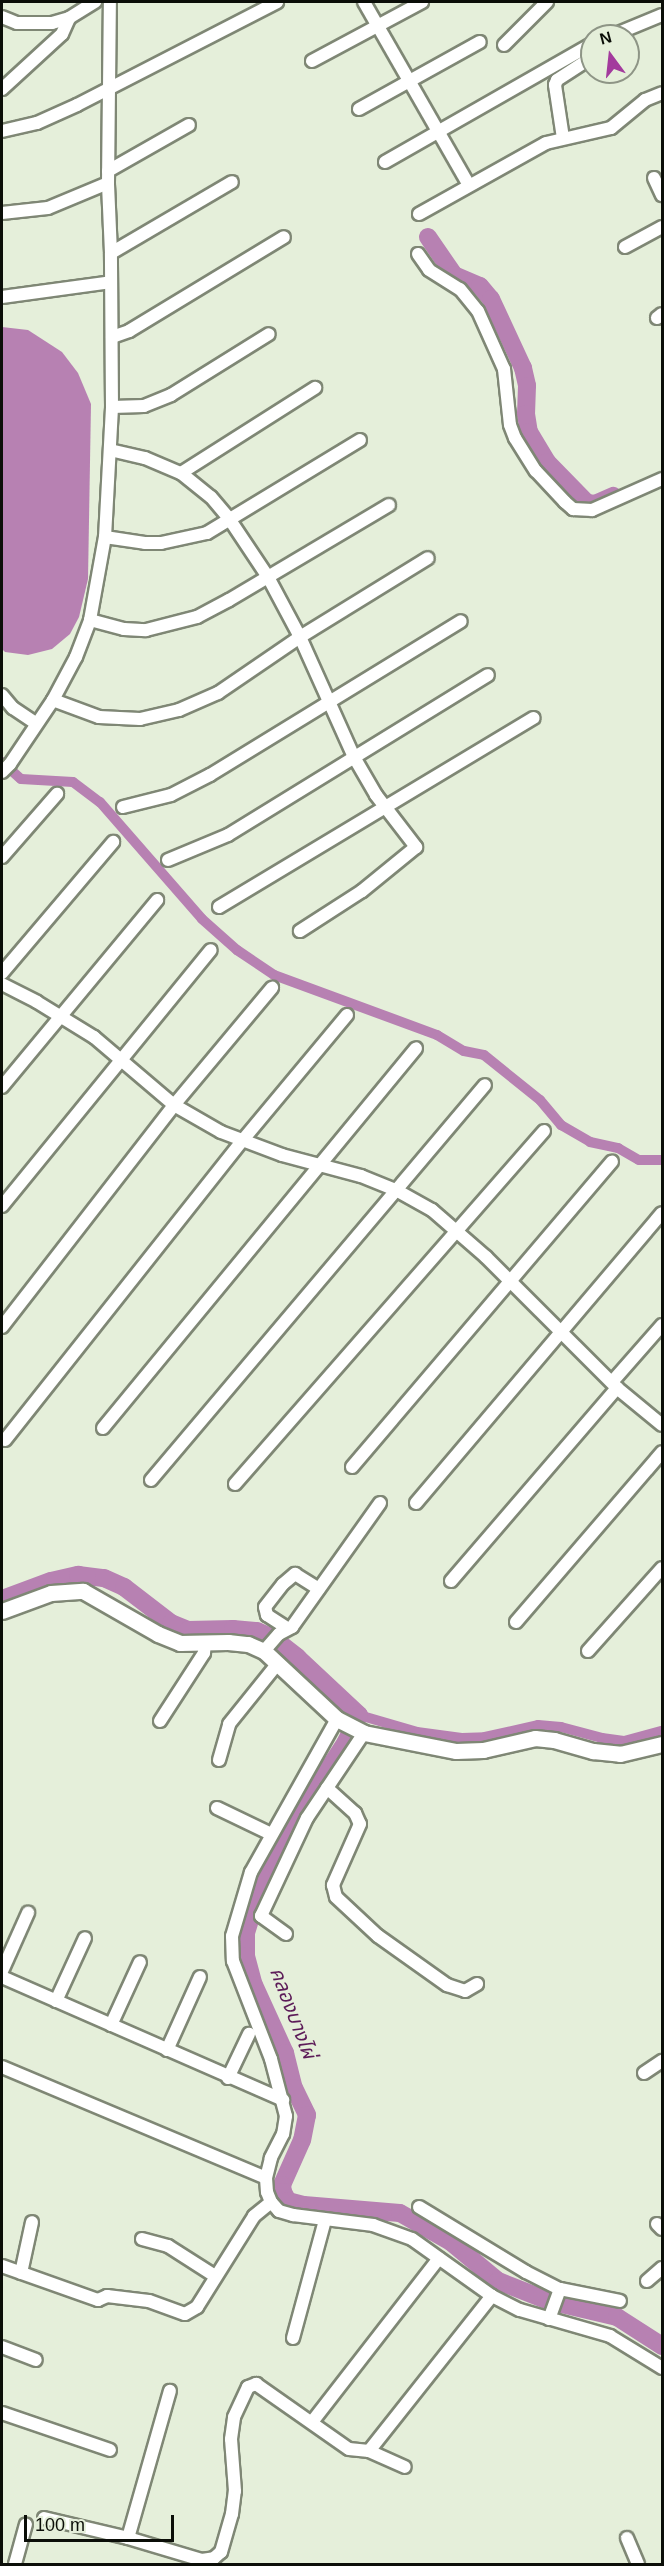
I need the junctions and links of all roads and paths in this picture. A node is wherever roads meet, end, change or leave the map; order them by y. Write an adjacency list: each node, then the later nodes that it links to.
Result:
1 (95, 2): 9 (street)
2 (110, 2): 18 (street)
3 (277, 2): 18 (street)
4 (364, 2): 11 (street)
5 (422, 2): 11 (street)
6 (547, 2): 13 (street)
7 (663, 15): 10 (street)
8 (2, 17): 9 (street)
9 (69, 18): 19 (street)
10 (640, 24)
11 (376, 26): 15 (street); 17 (street)
12 (480, 42): 17 (street)
13 (504, 45)
14 (580, 51): 24 (street)
15 (312, 62)
16 (580, 65): 25 (street)
17 (408, 80): 21 (street); 24 (street)
18 (111, 88): 23 (street); 27 (street)
19 (2, 89)
20 (663, 93): 25 (street)
21 (358, 109)
22 (189, 125): 27 (street)
23 (2, 131)
24 (437, 132): 26 (street); 30 (street)
25 (563, 138): 30 (street)
26 (385, 162)
27 (108, 177): 32 (street); 37 (street)
28 (654, 178): 31 (street)
29 (232, 182): 37 (street)
30 (469, 185): 33 (street)
31 (663, 195)
32 (2, 213)
33 (419, 214)
34 (663, 226): 36 (street)
35 (284, 237): 42 (street)
36 (625, 247)
37 (111, 253): 39 (street)
38 (418, 254): 48 (street)
39 (111, 282): 40 (street); 42 (street)
40 (2, 297)
41 (269, 334): 44 (street)
42 (112, 337): 44 (street)
43 (315, 388): 47 (street)
44 (112, 407): 46 (street)
45 (360, 440): 50 (street)
46 (110, 450): 47 (street); 51 (street)
47 (181, 473): 50 (street)
48 (663, 479)
49 (388, 505): 53 (street)
50 (230, 520): 51 (street); 53 (street)
51 (105, 537): 54 (street)
52 (428, 558): 56 (street)
53 (268, 577): 54 (street); 56 (street)
54 (90, 620): 59 (street)
55 (461, 621): 60 (street)
56 (300, 637): 59 (street); 60 (street)
57 (488, 675): 63 (street)
58 (2, 695): 62 (street)
59 (53, 700): 62 (street)
60 (330, 702): 63 (street); 66 (street)
61 (534, 718): 67 (street)
62 (35, 723): 64 (street)
63 (354, 757): 67 (street); 70 (street)
64 (6, 768)
65 (57, 794): 69 (street)
66 (123, 807)
67 (386, 808): 72 (street); 73 (street)
68 (113, 842): 75 (street)
69 (2, 857)
70 (168, 860)
71 (157, 900): 79 (street)
72 (219, 907)
73 (300, 931)
74 (211, 950): 81 (street)
75 (2, 973)
76 (2, 984): 79 (street)
77 (272, 988): 84 (street)
78 (347, 1015): 86 (street)
79 (60, 1016): 81 (street); 83 (street)
80 (416, 1047): 88 (street)
81 (120, 1059): 84 (street); 90 (street)
82 (485, 1084): 89 (street)
83 (2, 1087)
84 (174, 1105): 86 (street); 95 (street)
85 (544, 1131): 92 (street)
86 (242, 1141): 88 (street); 100 (street)
87 (612, 1162): 93 (street)
88 (320, 1165): 89 (street); 99 (street)
89 (396, 1190): 92 (street); 103 (street)
90 (2, 1206)
91 (663, 1213): 96 (street)
92 (456, 1231): 93 (street); 104 (street)
93 (510, 1282): 96 (street); 102 (street)
94 (663, 1324): 97 (street)
95 (2, 1327)
96 (561, 1332): 97 (street); 106 (street)
97 (615, 1385): 98 (street); 108 (street)
98 (663, 1425)
99 (103, 1428)
100 (5, 1440)
101 (663, 1452): 111 (street)
102 (352, 1467)
103 (152, 1480)
104 (235, 1484)
105 (380, 1503): 109 (street)
106 (416, 1503)
107 (663, 1568): 114 (street)
108 (451, 1581)
109 (319, 1589): 112 (street); 112 (street)
110 (2, 1611): 113 (street)
111 (516, 1622)
112 (275, 1638): 113 (street); 115 (street)
113 (205, 1644): 116 (street)
114 (588, 1651)
115 (278, 1663): 117 (street); 119 (street)
116 (160, 1721)
117 (351, 1726): 118 (street); 120 (street); 122 (street)
118 (663, 1744)
119 (219, 1760)
120 (327, 1788): 124 (street); 130 (street)
121 (217, 1808): 122 (street)
122 (271, 1834): 139 (street)
123 (28, 1913): 127 (street)
124 (286, 1934)
125 (85, 1938): 131 (street)
126 (140, 1962): 132 (street)
127 (2, 1971)
128 (2, 1977): 131 (street)
129 (200, 1977): 134 (street)
130 (477, 1984)
131 (56, 2001): 132 (street)
132 (111, 2025): 134 (street)
133 (249, 2034): 138 (street)
134 (167, 2050): 138 (street)
135 (663, 2061): 137 (street)
136 (2, 2067): 140 (street)
137 (644, 2073)
138 (228, 2078): 139 (street)
139 (283, 2100): 140 (street)
140 (266, 2178): 141 (street)
141 (271, 2202): 143 (street); 150 (street)
142 (419, 2207): 152 (street)
143 (325, 2220): 146 (street); 156 (street)
144 (32, 2222): 149 (street)
145 (142, 2239): 150 (street)
146 (439, 2258): 153 (street); 162 (street)
147 (2, 2266): 149 (street)
148 (663, 2268): 151 (street)
149 (21, 2273): 150 (street)
150 (215, 2276)
151 (647, 2282)
152 (559, 2291): 154 (street); 155 (street)
153 (492, 2295): 155 (street); 164 (street)
154 (620, 2301)
155 (550, 2317): 159 (street)
156 (292, 2338)
157 (2, 2347): 158 (street)
158 (36, 2360)
159 (663, 2368)
160 (170, 2391): 168 (street)
161 (2, 2413): 163 (street)
162 (312, 2422): 164 (street); 168 (street)
163 (110, 2450)
164 (369, 2451): 165 (street)
165 (405, 2467)
166 (44, 2518): 168 (street)
167 (26, 2524): 170 (street)
168 (128, 2538)
169 (627, 2538): 171 (street)
170 (15, 2565)
171 (638, 2565)

